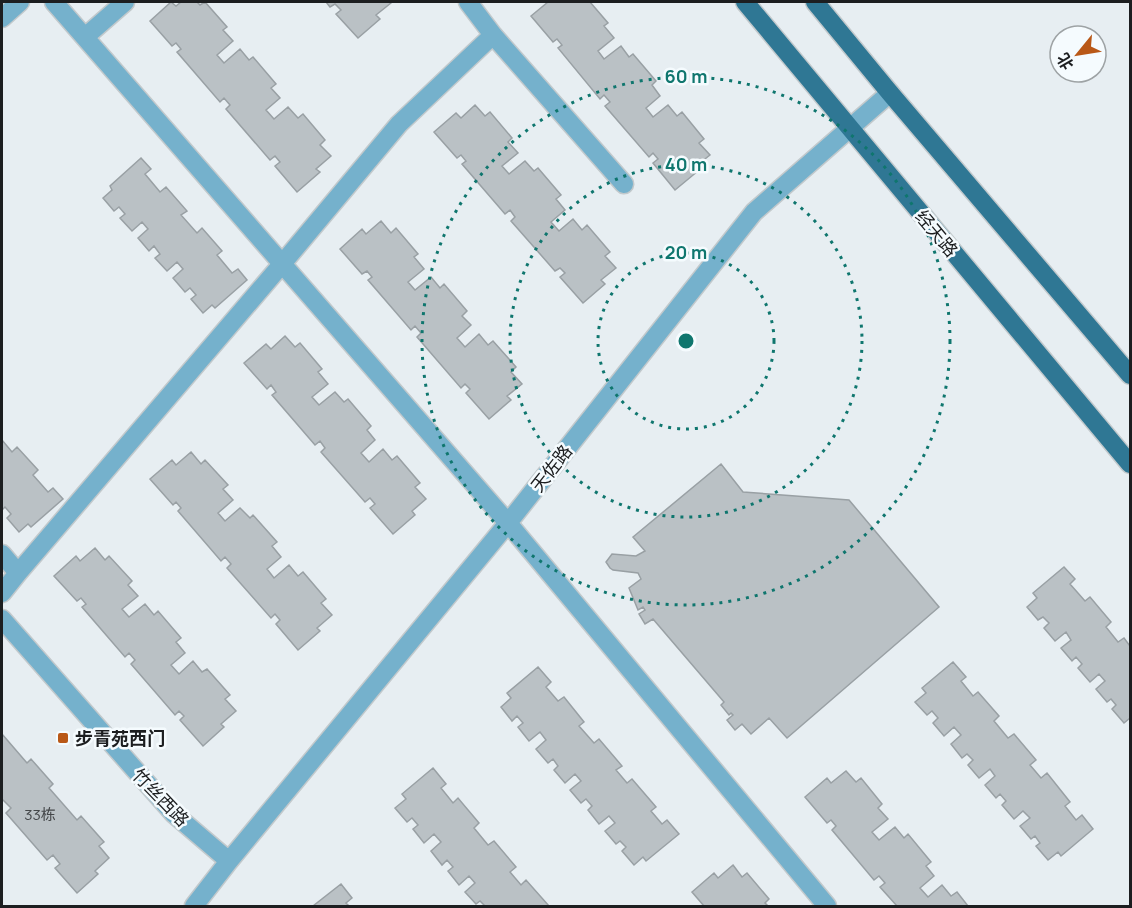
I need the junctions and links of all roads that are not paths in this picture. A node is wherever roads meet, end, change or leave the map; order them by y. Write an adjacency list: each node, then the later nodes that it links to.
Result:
1 (20, 2): 7 (street)
2 (54, 2): 9 (street)
3 (125, 2): 9 (street)
4 (468, 2): 8 (street)
5 (745, 2): 11 (main road, 经天路)
6 (815, 2): 10 (main road)
7 (2, 18)
8 (493, 35): 12 (street); 13 (street)
9 (85, 37): 13 (street)
10 (890, 93): 11 (street, 天佐路); 14 (main road)
11 (849, 128): 15 (main road, 经天路); 16 (street, 天佐路)
12 (624, 184)
13 (282, 264): 16 (street); 18 (street)
14 (1131, 375)
15 (1131, 464)
16 (508, 523): 21 (street, 天佐路); 23 (street)
17 (2, 554): 18 (street)
18 (18, 573): 19 (street)
19 (2, 593)
20 (2, 619): 21 (street, 竹丝西路)
21 (229, 861): 22 (street, 天佐路)
22 (194, 906)
23 (827, 906)

